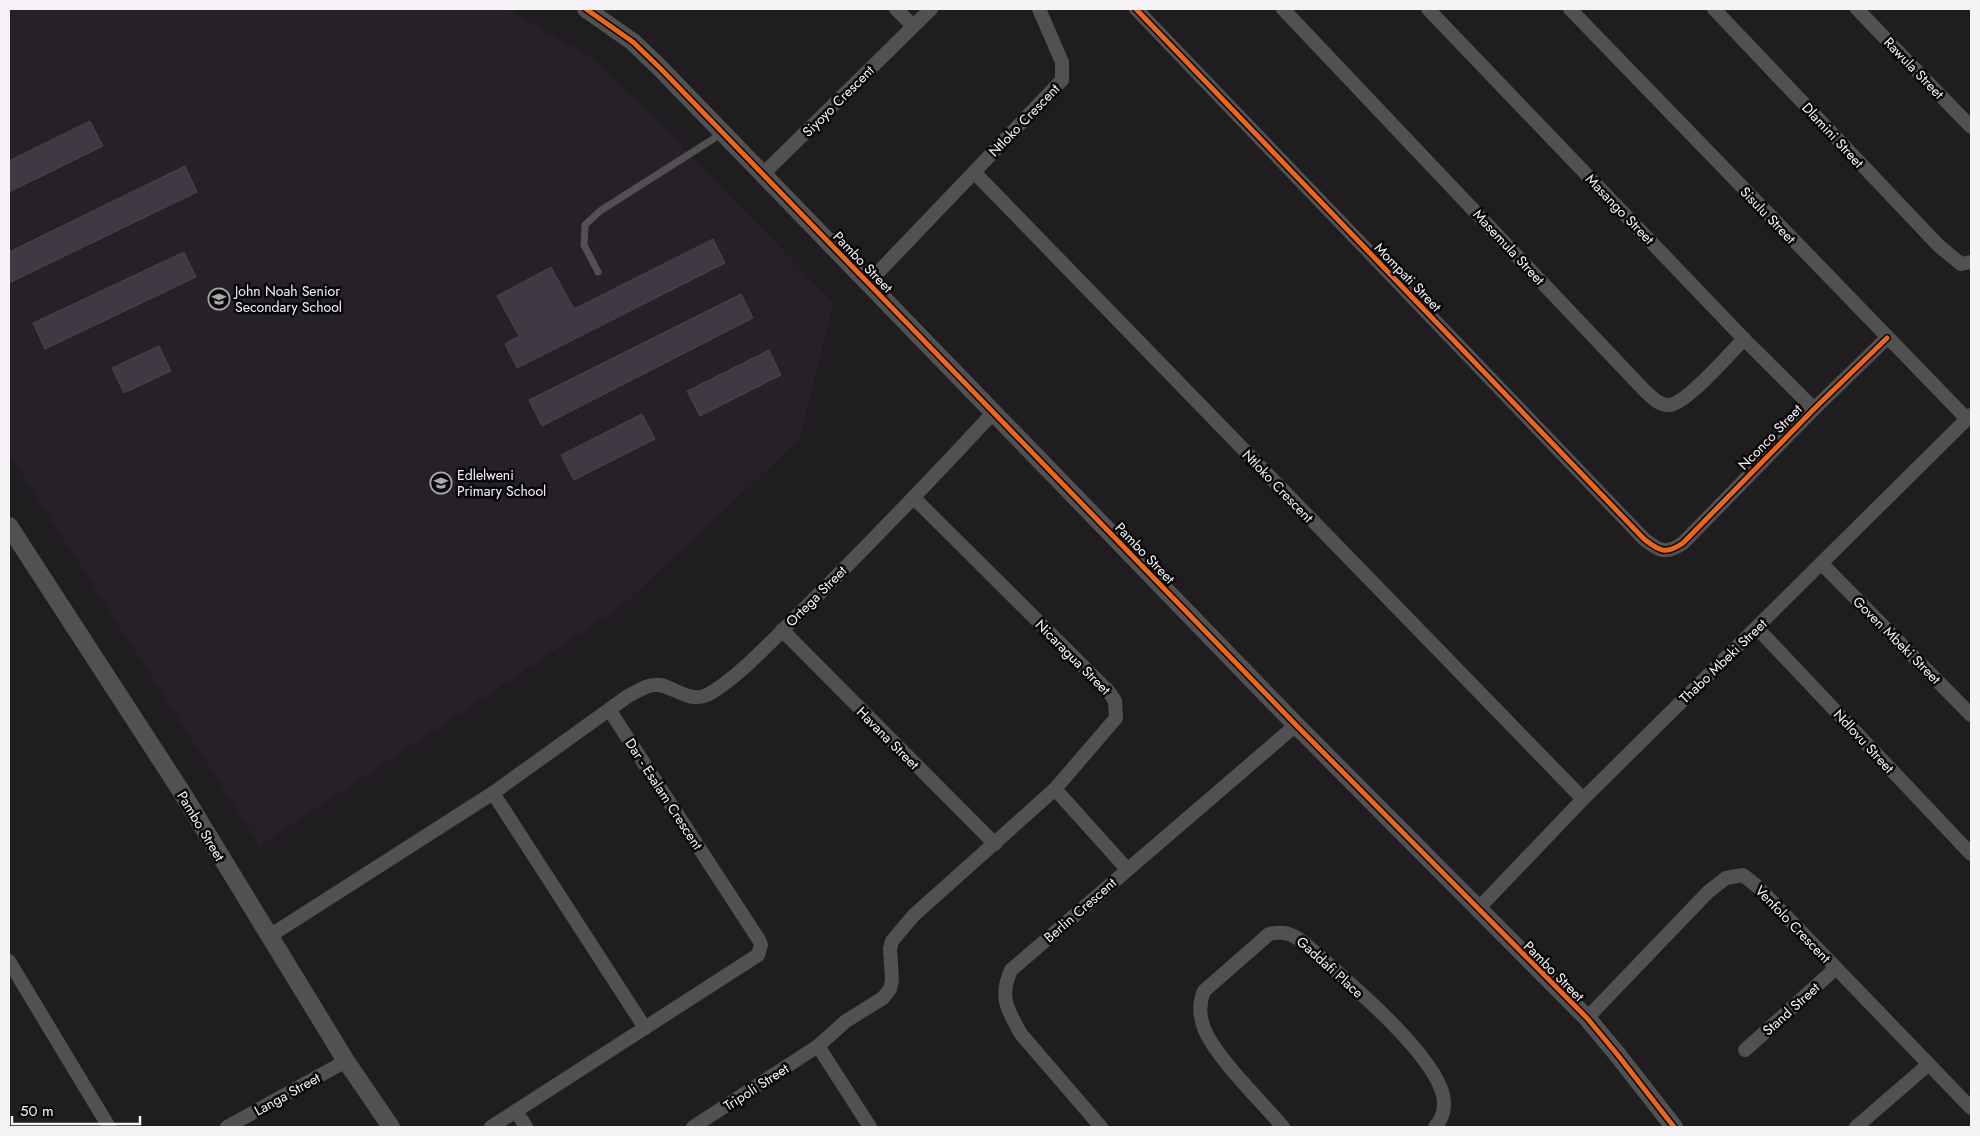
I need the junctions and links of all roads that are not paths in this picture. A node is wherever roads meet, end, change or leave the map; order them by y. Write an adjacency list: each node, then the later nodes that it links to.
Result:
1 (586, 9): 13 (street, Pambo Street)
2 (896, 9): 11 (street)
3 (931, 9): 11 (street, Siyoyo Crescent)
4 (1039, 9): 14 (street, Ntloko Crescent)
5 (1136, 9): 27 (street, Mompati Street)
6 (1283, 9): 19 (street, Masemula Street)
7 (1428, 9): 19 (street, Masango Street)
8 (1570, 9): 20 (street, Sisulu Street)
9 (1714, 9): 16 (street, Dlamini Street)
10 (1857, 9): 12 (street, Rawula Street)
11 (913, 26): 15 (street, Siyoyo Crescent)
12 (1971, 127)
13 (722, 134): 15 (street, Pambo Street); 17 (lane)
14 (974, 172): 18 (street, Ntloko Crescent); 36 (street, Ntloko Crescent)
15 (762, 175): 18 (street, Pambo Street)
16 (1971, 262)
17 (598, 272)
18 (868, 284): 22 (street, Pambo Street)
19 (1744, 338): 21 (street, Masango Street)
20 (1887, 338): 21 (street, Nconco Street); 23 (street, Sisulu Street)
21 (1814, 408): 27 (street, Nconco Street)
22 (993, 413): 24 (street, Ortega Street); 33 (street, Pambo Street)
23 (1969, 417): 28 (street, Thabo Mbeki Street)
24 (915, 499): 30 (street, Ortega Street); 34 (street, Nicaragua Street)
25 (9, 526): 26 (street, Pambo Street)
26 (14, 545): 41 (street, Pambo Street)
27 (1670, 551)
28 (1822, 564): 29 (street, Thabo Mbeki Street); 32 (street, Goven Mbeki Street)
29 (1757, 628): 36 (street, Thabo Mbeki Street); 38 (street, Ndlovu Street)
30 (782, 630): 31 (street, Ortega Street); 37 (street, Havana Street)
31 (610, 711): 35 (street); 45 (street, Dar - Esalam Crescent)
32 (1971, 715)
33 (1296, 725): 39 (street, Berlin Crescent); 40 (street, Pambo Street)
34 (1055, 789): 37 (street, Nicaragua Street); 39 (street)
35 (493, 793): 41 (street); 45 (street)
36 (1583, 799): 40 (street, Thabo Mbeki Street)
37 (995, 844): 46 (street, Tripoli Street)
38 (1971, 854)
39 (1127, 869): 59 (street, Berlin Crescent)
40 (1477, 910): 44 (street, Pambo Street)
41 (268, 937): 48 (street, Pambo Street)
42 (9, 961): 52 (street)
43 (1836, 968): 44 (street, Venfolo Crescent); 47 (street, Stand Street); 49 (street, Venfolo Crescent)
44 (1586, 1018): 62 (street, Pambo Street)
45 (645, 1028): 51 (street, Dar - Esalam Crescent)
46 (818, 1046): 57 (street, Tripoli Street); 58 (street)
47 (1745, 1050)
48 (346, 1061): 53 (street, Langa Street); 54 (street, Pambo Street)
49 (1929, 1064): 50 (street, Venfolo Crescent); 63 (street)
50 (1971, 1108)
51 (516, 1111): 55 (street, Dar - Esalam Crescent); 56 (street)
52 (110, 1127)
53 (227, 1127)
54 (391, 1127)
55 (491, 1127)
56 (526, 1127)
57 (693, 1127)
58 (870, 1127)
59 (1101, 1127)
60 (1283, 1127): 61 (street, Gaddafi Place)
61 (1435, 1127)
62 (1674, 1127)
63 (1856, 1127)

